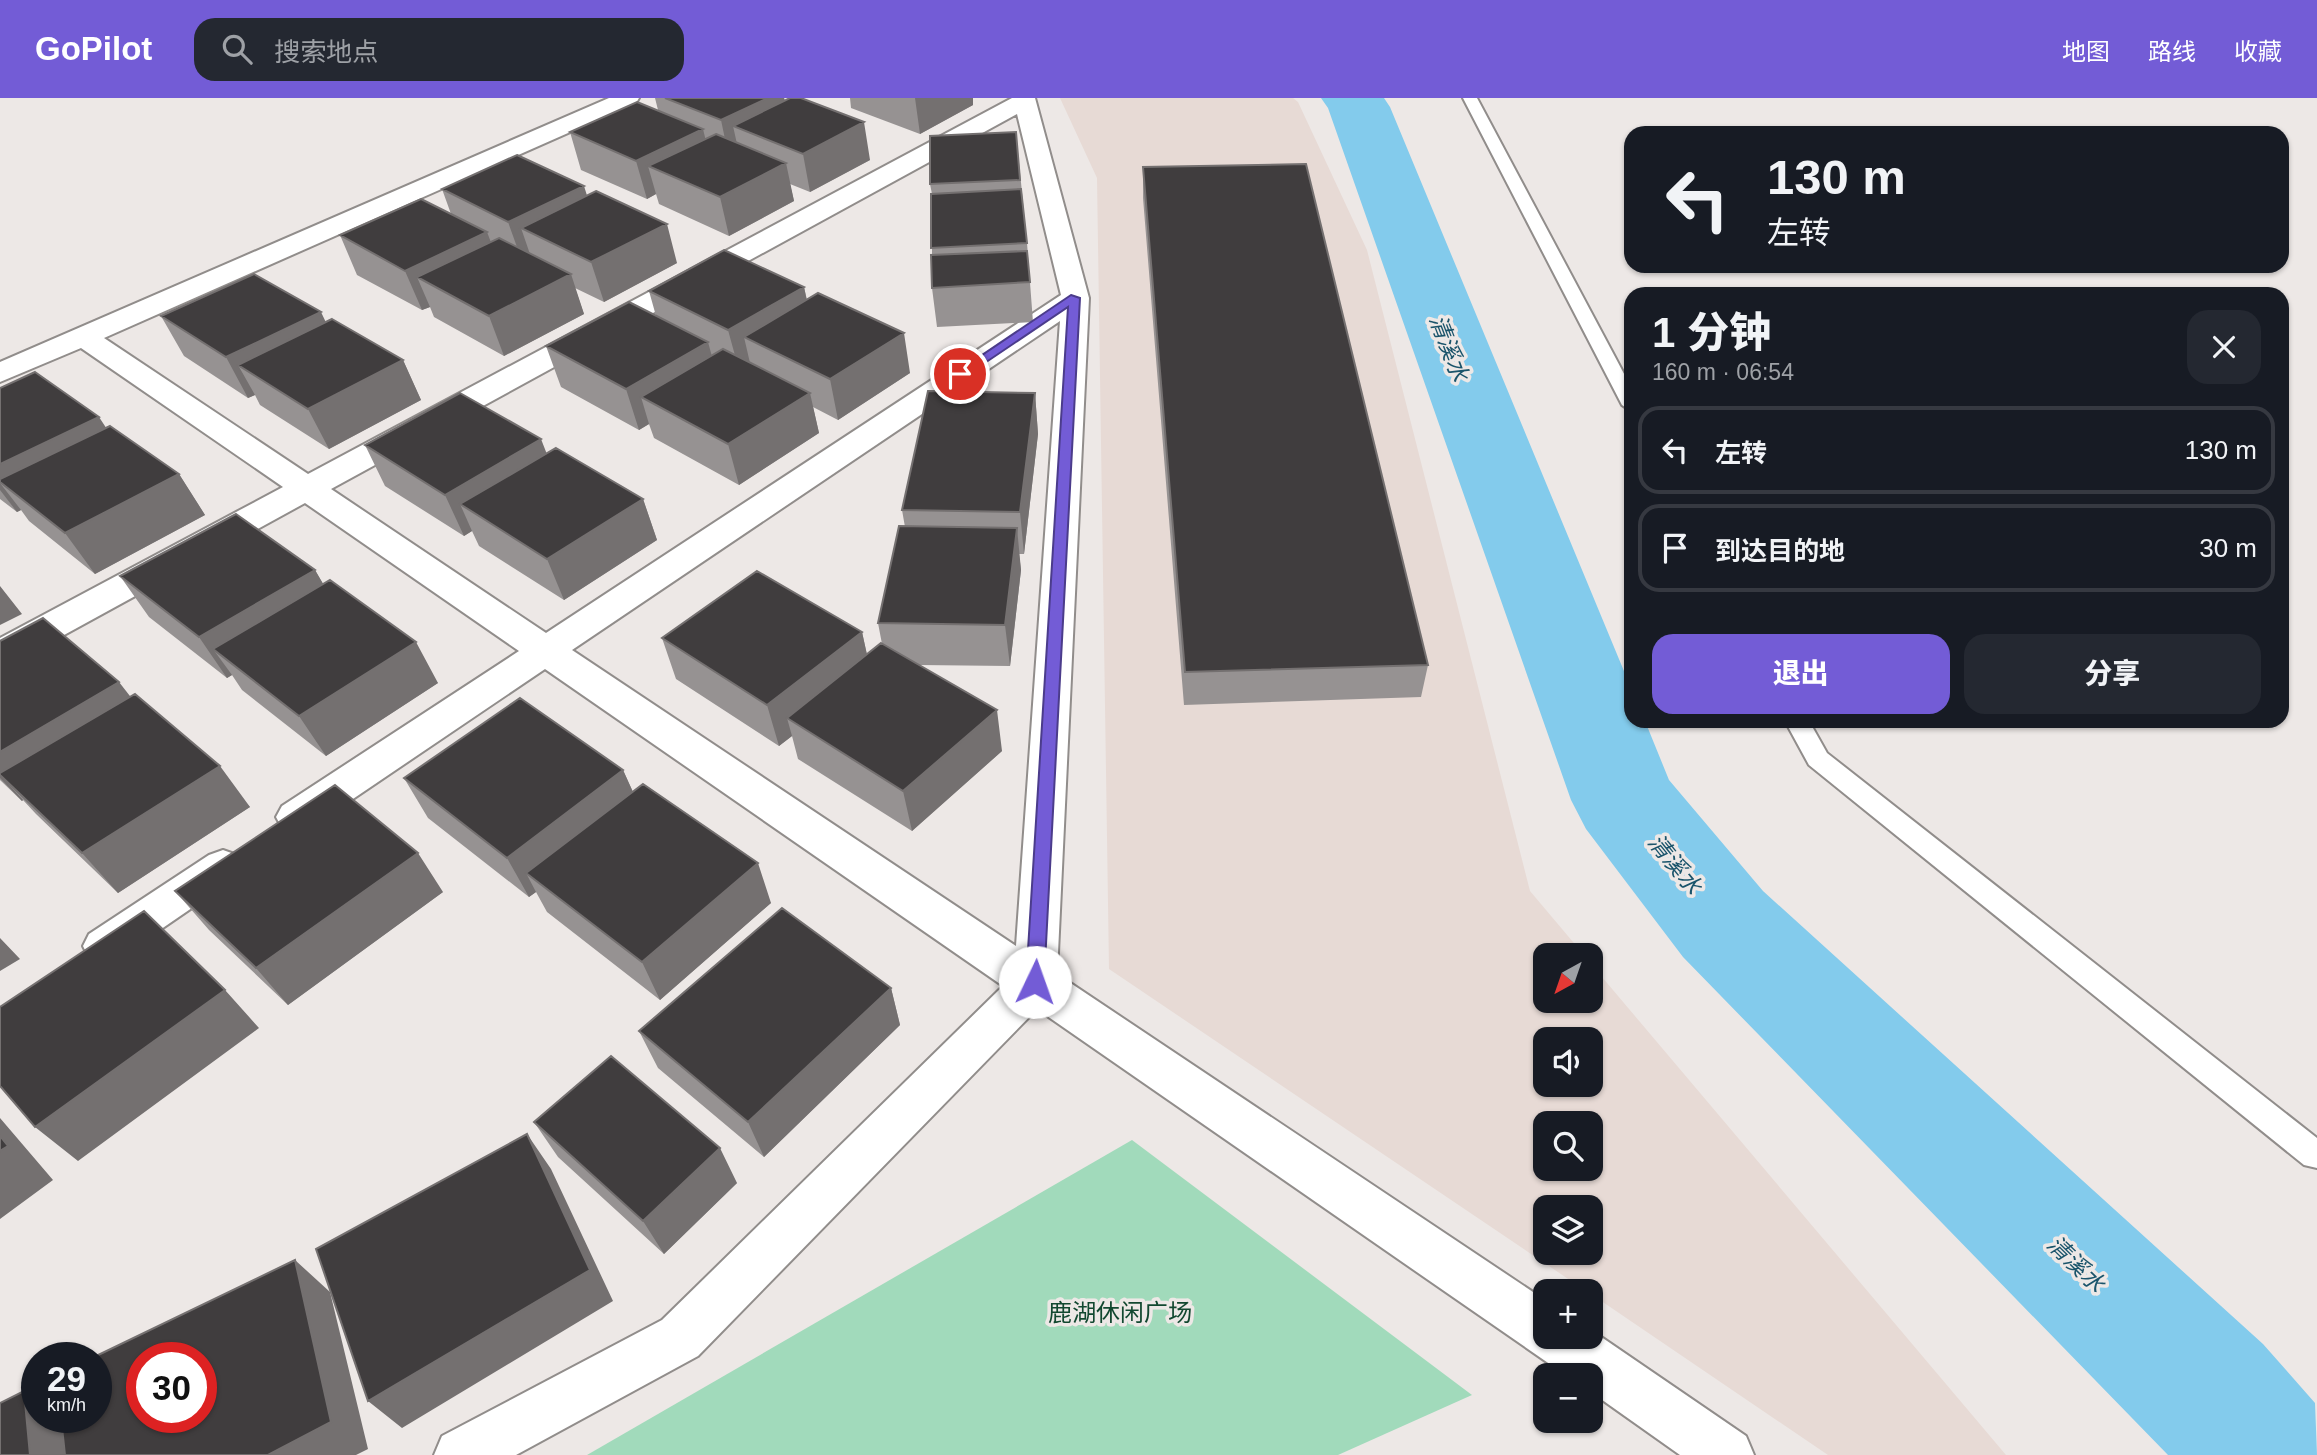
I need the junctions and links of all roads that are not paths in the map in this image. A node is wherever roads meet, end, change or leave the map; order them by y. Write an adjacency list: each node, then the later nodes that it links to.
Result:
1 (628, 98): 5 (street)
2 (1470, 98): 7 (lane)
3 (1025, 99): 4 (street); 8 (street)
4 (1075, 298): 9 (street); 13 (street)
5 (83, 336): 6 (street); 8 (street)
6 (0, 373)
7 (1624, 392)
8 (307, 488): 9 (street); 10 (street)
9 (546, 650): 12 (street); 13 (street)
10 (0, 654)
11 (1801, 728): 14 (lane)
12 (81, 961)
13 (1035, 982): 15 (street); 18 (street)
14 (2317, 1154)
15 (1533, 1322)
16 (1573, 1349): 17 (street)
17 (1722, 1454)
18 (461, 1455)

